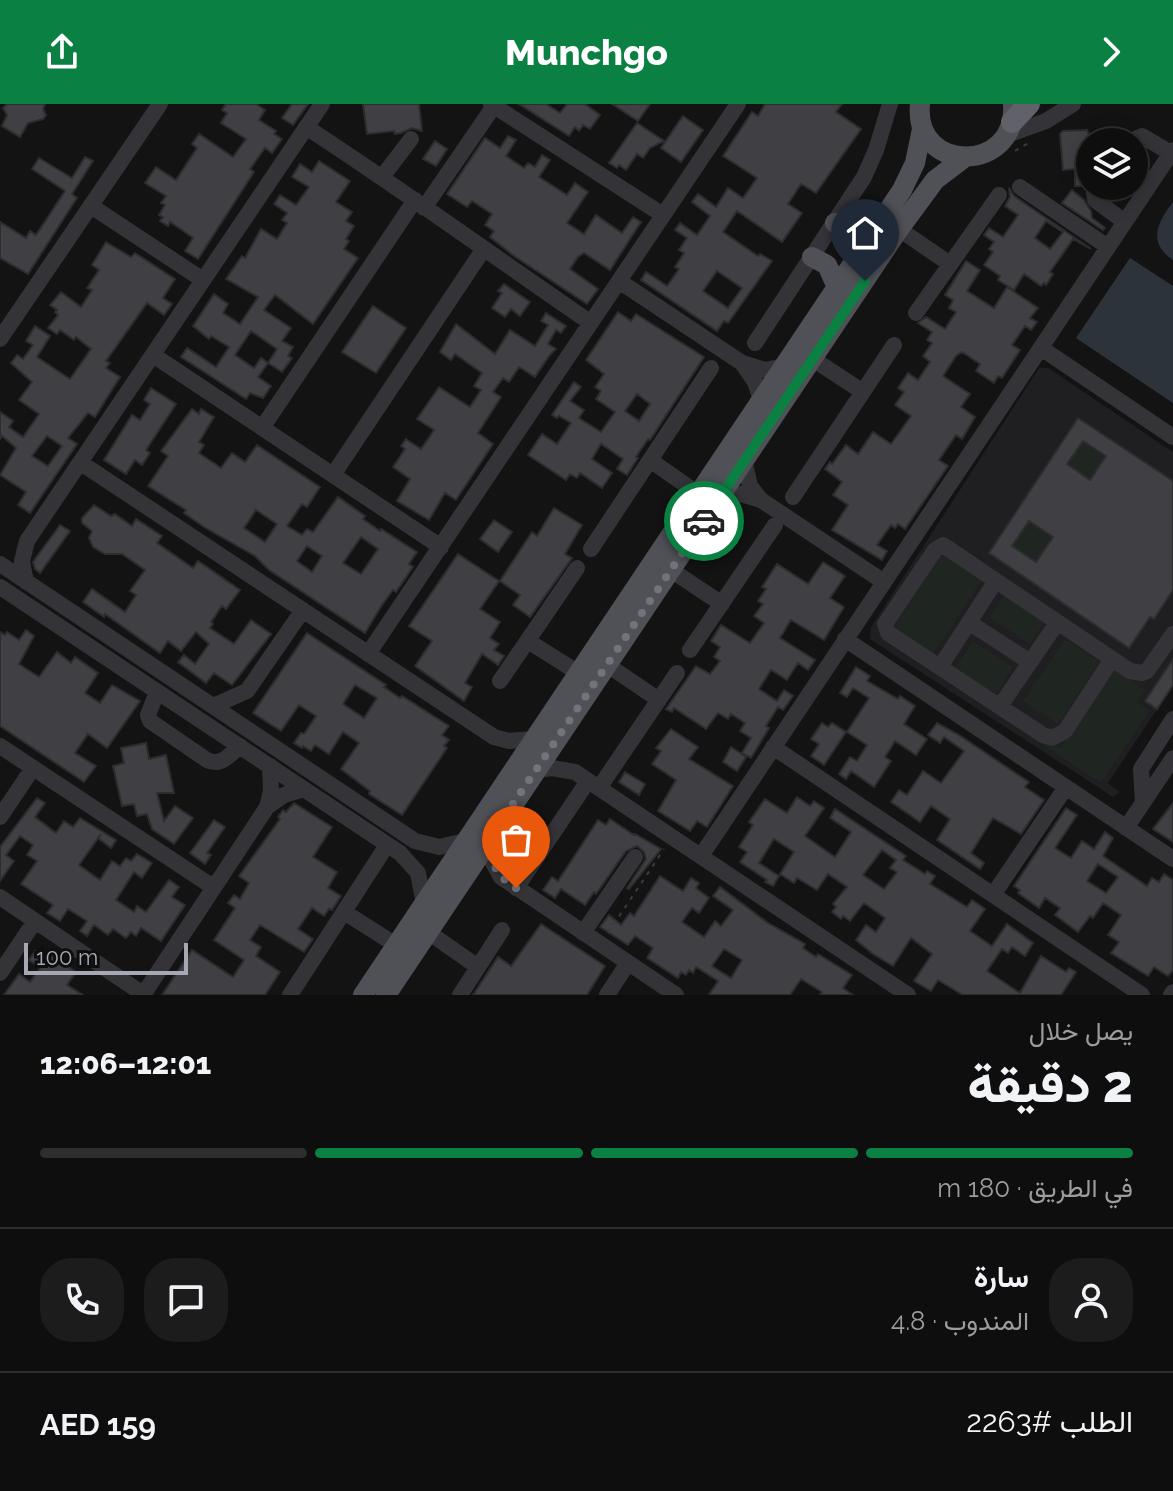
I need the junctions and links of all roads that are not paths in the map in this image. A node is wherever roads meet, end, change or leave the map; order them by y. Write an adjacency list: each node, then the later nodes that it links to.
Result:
1 (160, 104): 21 (street)
2 (322, 104): 9 (street)
3 (890, 104): 24 (street)
4 (920, 104): 10 (main road)
5 (1029, 104): 11 (highway)
6 (1073, 104): 11 (street)
7 (492, 105): 20 (street); 22 (street)
8 (733, 105): 22 (street)
9 (306, 127): 16 (street); 31 (street)
10 (922, 129): 15 (main road); 26 (main road)
11 (1010, 129): 15 (main road)
12 (411, 139): 16 (street)
13 (1148, 139): 14 (street)
14 (1172, 152): 23 (street)
15 (964, 158): 25 (main road)
16 (382, 177): 20 (street)
17 (1020, 187): 27 (street)
18 (999, 195): 30 (street)
19 (1095, 200): 23 (street)
20 (419, 204): 28 (street); 47 (street)
21 (91, 206): 31 (street); 36 (street)
22 (663, 215): 32 (street)
23 (1125, 222): 27 (street)
24 (835, 223): 26 (main road); 29 (street)
25 (899, 229): 30 (street); 41 (main road)
26 (875, 232): 33 (main road)
27 (1108, 247): 39 (street)
28 (483, 250): 35 (street); 52 (street)
29 (812, 257): 33 (main road); 37 (street)
30 (950, 264): 34 (street)
31 (203, 280): 40 (street)
32 (619, 281): 35 (street); 42 (street)
33 (837, 287): 43 (main road)
34 (916, 313)
35 (591, 323): 59 (street)
36 (0, 339)
37 (755, 343)
38 (894, 345): 45 (street)
39 (1041, 348): 48 (street); 66 (street)
40 (153, 355): 47 (street); 51 (street)
41 (813, 359): 45 (street); 50 (main road)
42 (742, 363): 43 (street); 46 (street)
43 (784, 366): 46 (main road)
44 (711, 368): 49 (street)
45 (863, 392): 55 (street)
46 (761, 400): 53 (main road)
47 (262, 428): 52 (street)
48 (1173, 437)
49 (650, 460): 53 (street); 60 (street)
50 (744, 460): 54 (main road); 56 (street)
51 (81, 463): 58 (street); 71 (street)
52 (333, 475): 59 (street)
53 (697, 493): 70 (main road)
54 (720, 497): 56 (street); 64 (main road)
55 (793, 497)
56 (761, 500): 66 (street)
57 (775, 525): 69 (street)
58 (27, 541): 61 (street); 65 (street)
59 (441, 547): 78 (street)
60 (591, 549)
61 (0, 556)
62 (0, 564): 65 (street)
63 (577, 568): 76 (street)
64 (671, 570): 69 (street); 81 (main road)
65 (26, 582): 89 (street)
66 (884, 582): 75 (street)
67 (995, 582): 72 (street); 73 (street); 82 (street)
68 (1, 589): 87 (street)
69 (722, 604): 77 (street)
70 (621, 607): 81 (main road); 83 (main road)
71 (303, 610): 78 (street); 86 (street)
72 (970, 623): 80 (street); 82 (street)
73 (1057, 623): 79 (street); 80 (street)
74 (1173, 634): 79 (street)
75 (845, 639): 98 (street); 105 (street)
76 (528, 641): 83 (street); 85 (street)
77 (690, 650)
78 (368, 654): 94 (street)
79 (1112, 659): 90 (street)
80 (1030, 662): 90 (street)
81 (606, 664): 88 (street); 93 (main road)
82 (940, 667): 90 (street)
83 (577, 672): 95 (main road)
84 (677, 673): 88 (street)
85 (500, 681)
86 (247, 691): 89 (street); 92 (street)
87 (157, 692): 97 (street); 97 (street)
88 (659, 700): 104 (street)
89 (213, 706): 92 (street)
90 (1000, 706)
91 (1173, 719): 107 (street)
92 (247, 729): 113 (street)
93 (560, 735): 102 (main road); 104 (street)
94 (494, 737): 95 (street); 103 (street)
95 (533, 739): 103 (main road)
96 (0, 746): 101 (street)
97 (240, 746): 100 (street)
98 (773, 747): 115 (street); 123 (street)
99 (1173, 758): 107 (street)
100 (270, 766): 106 (street); 108 (street)
101 (33, 768): 109 (street); 121 (street)
102 (536, 770): 104 (street); 111 (main road)
103 (510, 773): 112 (main road)
104 (587, 780): 115 (street); 122 (street)
105 (1066, 787): 110 (street); 123 (street)
106 (304, 789): 108 (street); 114 (street)
107 (1143, 803): 110 (street)
108 (267, 807): 121 (street)
109 (0, 817)
110 (1126, 828): 117 (street)
111 (490, 838): 119 (main road); 120 (street)
112 (465, 841): 113 (street); 125 (main road)
113 (422, 844): 118 (street)
114 (387, 845): 118 (street); 126 (street)
115 (701, 856): 135 (street)
116 (635, 857): 130 (street)
117 (1173, 859)
118 (410, 862): 125 (street)
119 (464, 877): 120 (street); 129 (main road)
120 (501, 877): 122 (street)
121 (213, 887): 136 (street)
122 (516, 888): 130 (street)
123 (993, 895): 145 (street)
124 (0, 897): 127 (street)
125 (424, 904): 131 (main road)
126 (344, 912): 131 (street); 137 (street)
127 (35, 921): 134 (street); 136 (street)
128 (502, 930): 133 (street)
129 (428, 932): 133 (street); 140 (main road)
130 (583, 933): 132 (street)
131 (396, 945): 138 (main road); 139 (main road)
132 (628, 963): 142 (street); 143 (street)
133 (478, 967): 141 (street)
134 (0, 973)
135 (885, 988): 144 (street)
136 (143, 995)
137 (290, 995)
138 (363, 995)
139 (374, 995)
140 (386, 995)
141 (460, 995)
142 (607, 995)
143 (676, 995)
144 (908, 995)
145 (1142, 995)

